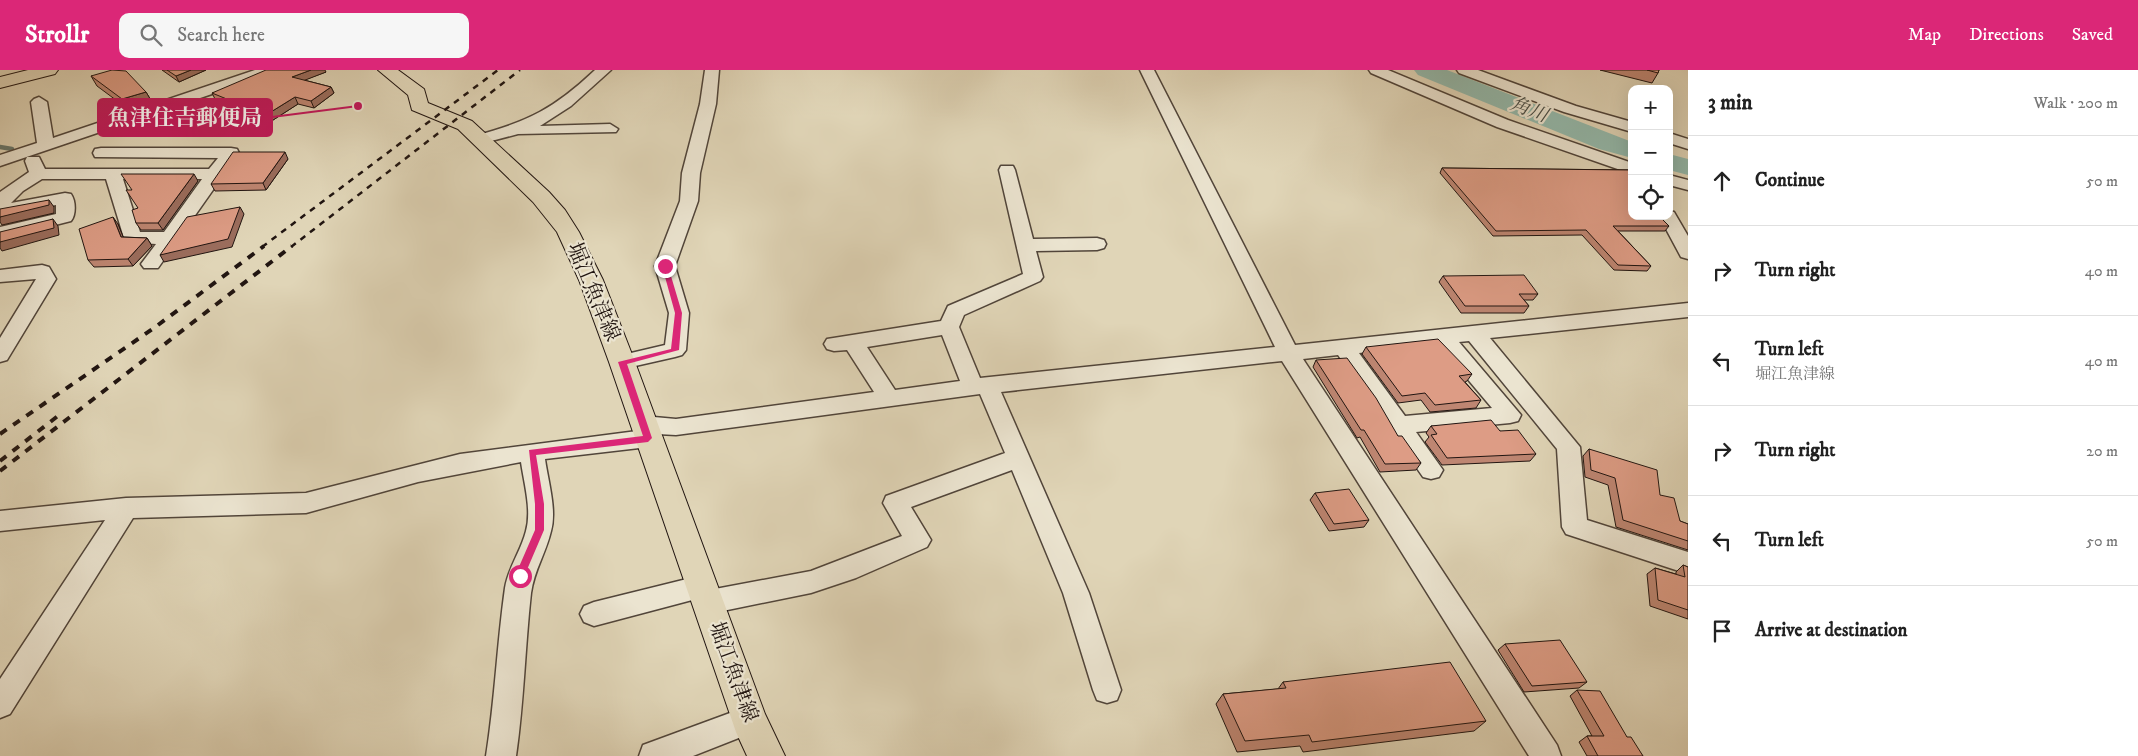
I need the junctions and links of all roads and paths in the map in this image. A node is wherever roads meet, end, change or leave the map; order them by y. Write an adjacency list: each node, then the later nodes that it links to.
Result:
1 (49, 70): 9 (main road)
2 (387, 70): 14 (main road, 堀江魚津線)
3 (604, 70): 13 (street)
4 (712, 70): 45 (street)
5 (1147, 70): 43 (street)
6 (1376, 70): 21 (street)
7 (1464, 70): 11 (street)
8 (261, 71): 17 (street)
9 (0, 83)
10 (39, 102): 17 (street)
11 (1628, 126)
12 (610, 129): 13 (street)
13 (512, 131): 14 (street)
14 (480, 139): 45 (main road, 堀江魚津線)
15 (1673, 139): 16 (street)
16 (1688, 144)
17 (46, 145): 18 (street)
18 (29, 151): 20 (street); 23 (street)
19 (101, 153): 25 (street)
20 (0, 161)
21 (1628, 168)
22 (1007, 170): 34 (street)
23 (38, 174): 24 (street); 28 (street)
24 (113, 174): 25 (street); 32 (street)
25 (214, 174): 32 (street)
26 (1673, 181): 27 (street)
27 (1688, 185)
28 (0, 206)
29 (0, 210): 31 (street)
30 (1670, 220): 35 (street)
31 (0, 233)
32 (169, 238): 36 (street)
33 (1097, 244): 34 (street)
34 (1026, 245): 39 (street)
35 (1688, 254)
36 (151, 264)
37 (0, 276): 44 (street)
38 (1688, 310): 40 (street)
39 (949, 326): 46 (street); 47 (street)
40 (1473, 332): 41 (street); 55 (street)
41 (1443, 336): 42 (street); 48 (street)
42 (1344, 347): 43 (street); 48 (street)
43 (1288, 353): 46 (street); 64 (street)
44 (0, 355)
45 (622, 362): 49 (main road, 堀江魚津線)
46 (980, 387): 47 (street); 51 (street)
47 (889, 398): 49 (street)
48 (1399, 425): 52 (street)
49 (645, 431): 50 (street); 56 (main road, 堀江魚津線)
50 (532, 453): 53 (street); 61 (street)
51 (1018, 458): 56 (street); 58 (street)
52 (1431, 470)
53 (126, 508): 54 (street); 59 (street)
54 (0, 521)
55 (1688, 563)
56 (706, 594): 57 (street); 60 (main road, 堀江魚津線)
57 (594, 614)
58 (1107, 690)
59 (0, 704)
60 (749, 720): 62 (street); 63 (main road, 堀江魚津線)
61 (501, 756)
62 (654, 756)
63 (766, 756)
64 (1546, 756)

